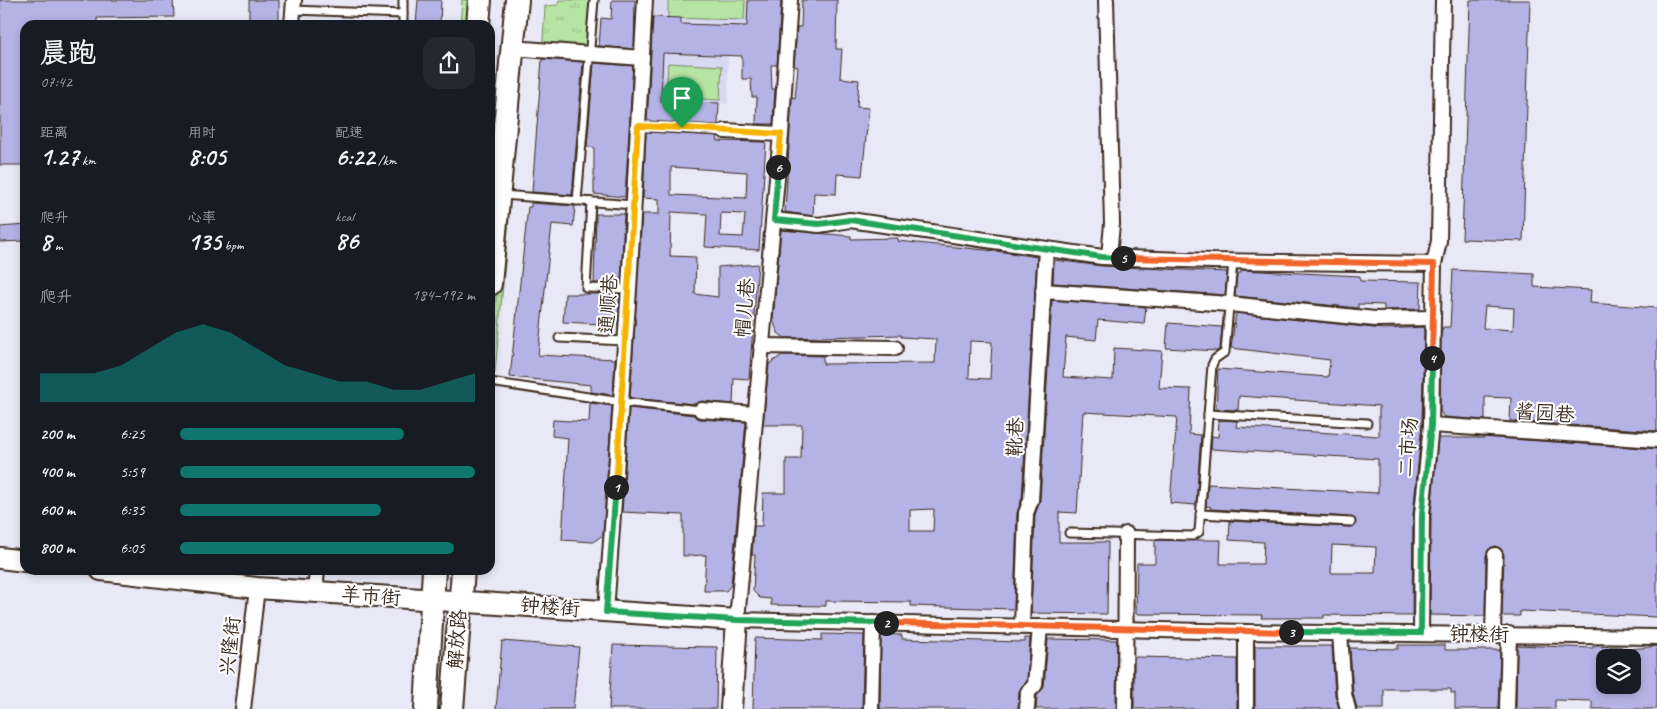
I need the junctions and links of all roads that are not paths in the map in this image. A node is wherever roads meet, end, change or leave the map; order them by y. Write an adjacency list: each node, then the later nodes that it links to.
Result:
1 (403, 0): 11 (lane)
2 (480, 0): 14 (main road)
3 (517, 0): 15 (main road)
4 (594, 0): 16 (lane)
5 (645, 0): 17 (street, 通顺巷)
6 (790, 0): 20 (street, 帽儿巷)
7 (1099, 0): 28 (street)
8 (1106, 0): 28 (street)
9 (1443, 0): 30 (street, 二市场)
10 (294, 5): 11 (lane); 12 (street)
11 (403, 14): 13 (lane)
12 (292, 20)
13 (403, 20)
14 (478, 20)
15 (512, 48): 16 (street); 21 (main road)
16 (590, 54): 17 (street); 22 (lane)
17 (642, 58): 18 (street, 通顺巷)
18 (638, 126): 19 (lane); 24 (street, 通顺巷)
19 (725, 131): 20 (street)
20 (781, 134): 25 (street, 帽儿巷)
21 (498, 195): 22 (lane); 26 (main road)
22 (577, 201): 23 (lane)
23 (592, 202): 24 (lane); 31 (lane)
24 (634, 205): 31 (street, 通顺巷)
25 (774, 220): 27 (street); 37 (street, 帽儿巷)
26 (495, 228)
27 (1046, 249): 28 (street); 32 (street, 靴巷)
28 (1106, 257): 29 (street)
29 (1233, 262): 30 (street); 33 (lane)
30 (1434, 264): 34 (street, 二市场)
31 (630, 289): 36 (street, 通顺巷)
32 (1044, 291): 33 (street); 65 (street, 靴巷)
33 (1229, 304): 34 (street); 43 (lane)
34 (1433, 318): 45 (street, 二市场)
35 (559, 338): 36 (lane)
36 (625, 341): 40 (street, 通顺巷)
37 (762, 346): 38 (street); 42 (street, 帽儿巷)
38 (895, 348)
39 (495, 383): 40 (lane)
40 (621, 402): 41 (lane); 62 (street, 通顺巷)
41 (701, 410): 42 (street)
42 (755, 414): 63 (street, 帽儿巷)
43 (1208, 414): 44 (lane); 47 (lane)
44 (1367, 423)
45 (1431, 426): 46 (street, 酱园巷); 70 (street, 二市场)
46 (1657, 440)
47 (1200, 514): 48 (lane); 50 (lane)
48 (1351, 522)
49 (1069, 532): 50 (lane)
50 (1126, 534): 67 (street)
51 (1495, 555): 71 (street)
52 (0, 558): 53 (street)
53 (20, 560)
54 (144, 575): 58 (street, 羊市街)
55 (317, 575): 59 (street)
56 (434, 575): 60 (main road, 解放路)
57 (463, 575): 61 (main road, 解放路)
58 (257, 588): 59 (street, 羊市街); 74 (street, 兴隆街)
59 (315, 592): 60 (street, 羊市街)
60 (432, 600): 61 (street, 钟楼街); 75 (main road, 解放路)
61 (460, 601): 62 (street, 钟楼街); 76 (main road, 解放路)
62 (606, 612): 63 (street, 钟楼街)
63 (737, 620): 64 (street, 钟楼街); 77 (street)
64 (873, 623): 65 (street, 钟楼街); 78 (street)
65 (1022, 626): 66 (street, 钟楼街)
66 (1040, 627): 67 (street, 钟楼街); 79 (street)
67 (1127, 629): 68 (street, 钟楼街); 80 (street)
68 (1246, 632): 69 (street, 钟楼街); 81 (street)
69 (1340, 632): 70 (street, 钟楼街); 82 (street)
70 (1421, 633): 71 (street, 钟楼街)
71 (1493, 634): 72 (street, 钟楼街)
72 (1509, 634): 73 (street, 钟楼街); 83 (street)
73 (1657, 637)
74 (243, 709)
75 (426, 709)
76 (452, 709)
77 (732, 709)
78 (871, 709)
79 (1028, 709)
80 (1125, 709)
81 (1246, 709)
82 (1348, 709)
83 (1508, 709)

